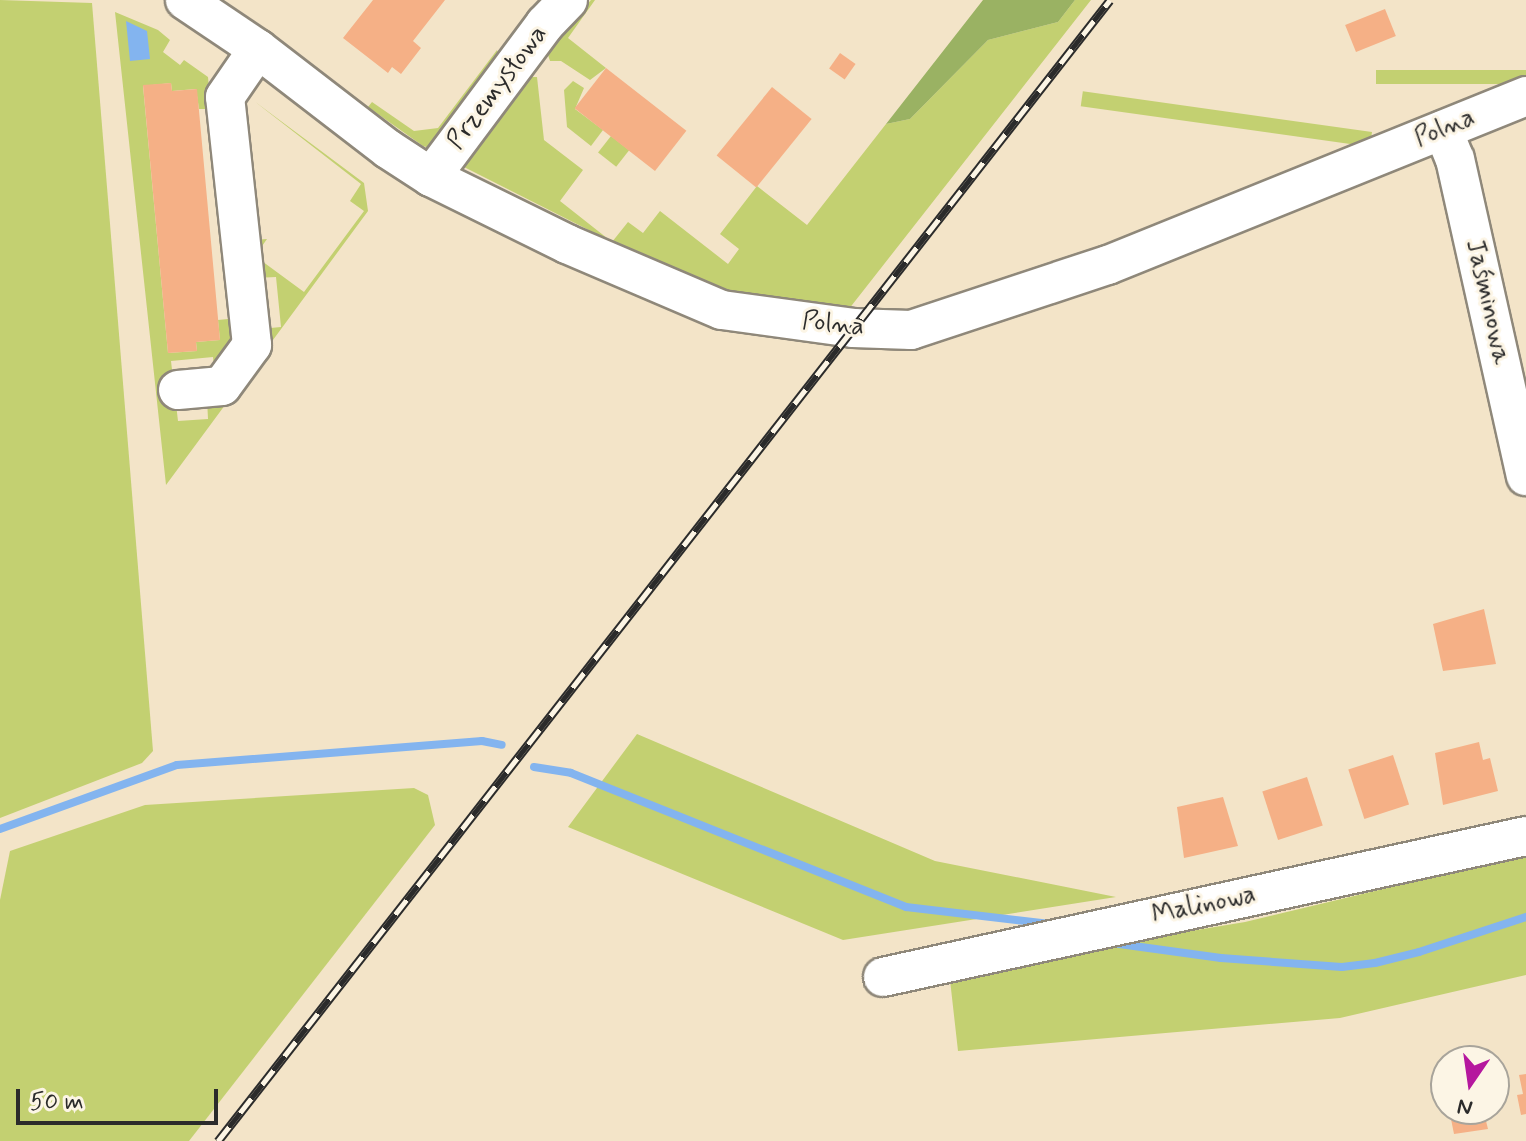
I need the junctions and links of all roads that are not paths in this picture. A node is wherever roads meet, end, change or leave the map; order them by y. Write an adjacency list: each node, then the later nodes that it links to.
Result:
1 (185, 0): 3 (street, Polna)
2 (568, 0): 6 (street, Przemysłowa)
3 (258, 49): 6 (street, Polna); 7 (street)
4 (1526, 96): 5 (street, Polna)
5 (1443, 130): 6 (street, Polna); 8 (street, Jaśminowa)
6 (431, 177)
7 (178, 390)
8 (1526, 476)
9 (1526, 836): 10 (street, Malinowa)
10 (883, 977)

